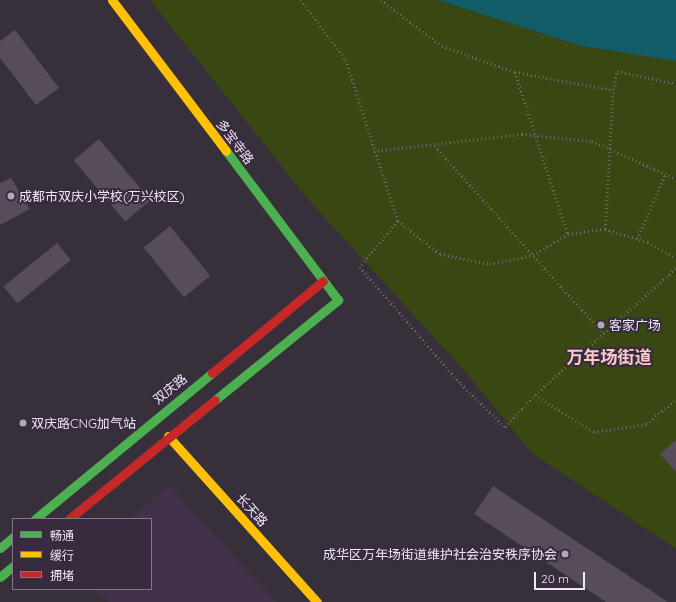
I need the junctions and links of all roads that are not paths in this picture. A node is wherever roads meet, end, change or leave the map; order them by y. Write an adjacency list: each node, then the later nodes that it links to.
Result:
1 (112, 0): 2 (street, 多宝寺路)
2 (323, 281): 3 (street, 多宝寺路); 4 (street, 双庆路)
3 (168, 436): 5 (street); 10 (street, 长天路)
4 (36, 518)
5 (70, 518)
6 (12, 538): 7 (street)
7 (0, 548)
8 (12, 567): 9 (street)
9 (0, 577)
10 (317, 602)

